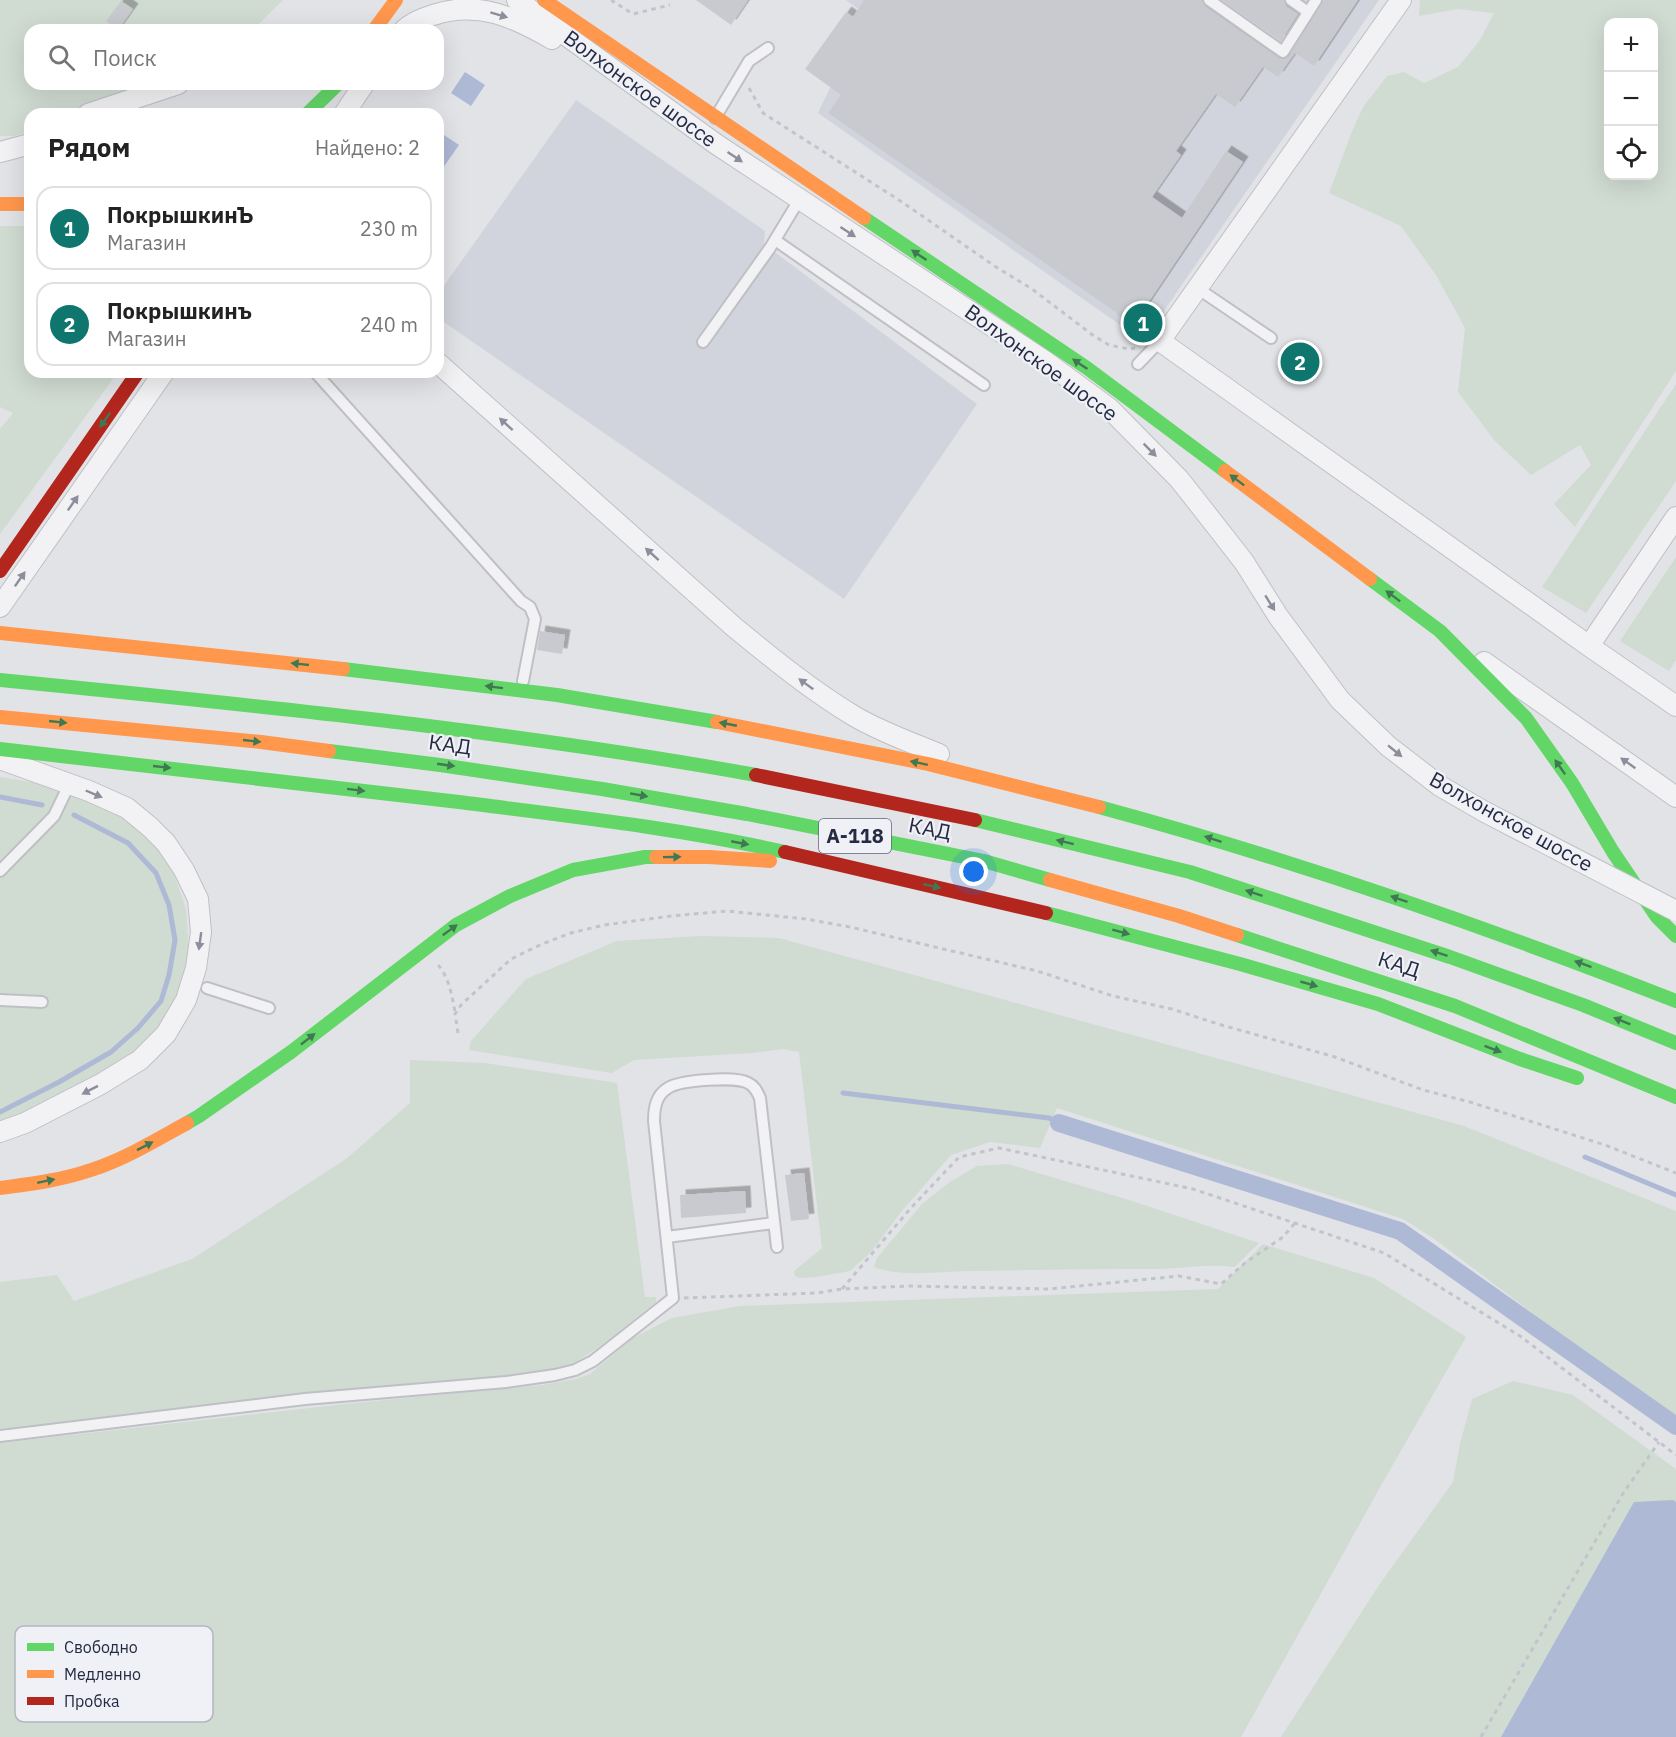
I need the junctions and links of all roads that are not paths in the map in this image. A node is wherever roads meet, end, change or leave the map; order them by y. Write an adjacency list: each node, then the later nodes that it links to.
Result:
1 (517, 0): 12 (street, Волхонское шоссе)
2 (544, 0): 21 (main road, Волхонское шоссе)
3 (1209, 0): 8 (lane)
4 (1291, 0): 8 (lane)
5 (1316, 0): 8 (lane)
6 (1401, 0): 28 (street)
7 (392, 2): 9 (main road)
8 (1308, 12)
9 (378, 24)
10 (413, 24): 12 (street, one-way to 12)
11 (768, 48): 21 (lane)
12 (634, 87): 24 (street, Волхонское шоссе, one-way to 24)
13 (160, 90): 17 (street)
14 (332, 90): 18 (main road)
15 (334, 90): 19 (main road)
16 (360, 90): 20 (street)
17 (105, 108)
18 (313, 108)
19 (321, 108)
20 (348, 108)
21 (715, 118): 41 (main road, Волхонское шоссе, one-way to 21)
22 (24, 146): 23 (street)
23 (0, 152)
24 (799, 200): 27 (lane); 55 (street, Волхонское шоссе, one-way to 55, bridge)
25 (0, 204): 26 (main road)
26 (24, 204)
27 (775, 240): 31 (lane); 37 (lane)
28 (1197, 288): 29 (lane); 30 (street)
29 (1271, 338)
30 (1160, 341): 32 (lane); 43 (street)
31 (703, 342)
32 (1138, 364)
33 (444, 368): 50 (street, one-way to 33)
34 (134, 378): 39 (main road, one-way to 39)
35 (160, 378): 40 (street, one-way to 35)
36 (320, 378): 45 (lane)
37 (984, 385)
38 (1676, 517): 43 (street)
39 (0, 571)
40 (0, 607)
41 (1440, 631): 52 (street, Волхонское шоссе, one-way to 41); 56 (main road, one-way to 41)
42 (0, 633): 50 (main road, one-way to 42)
43 (1589, 646): 46 (street)
44 (0, 680): 62 (main road, КАД / А-118, one-way to 44)
45 (523, 681)
46 (1676, 706)
47 (0, 717): 64 (main road, КАД / А-118, one-way to 64)
48 (0, 749): 54 (main road, one-way to 54)
49 (0, 759): 65 (street, one-way to 65)
50 (1017, 785): 59 (main road, one-way to 50)
51 (67, 789): 53 (lane)
52 (1676, 797)
53 (0, 872)
54 (875, 872): 63 (main road, one-way to 63); 66 (main road, one-way to 54)
55 (1676, 911)
56 (1676, 936)
57 (207, 988): 61 (lane)
58 (0, 1000): 60 (lane)
59 (1676, 1001)
60 (42, 1002)
61 (269, 1008)
62 (1676, 1043)
63 (1587, 1081)
64 (1676, 1097)
65 (0, 1132)
66 (0, 1188)
67 (774, 1223): 68 (lane); 68 (lane); 69 (lane)
68 (667, 1237): 70 (lane)
69 (777, 1247)
70 (0, 1436)

